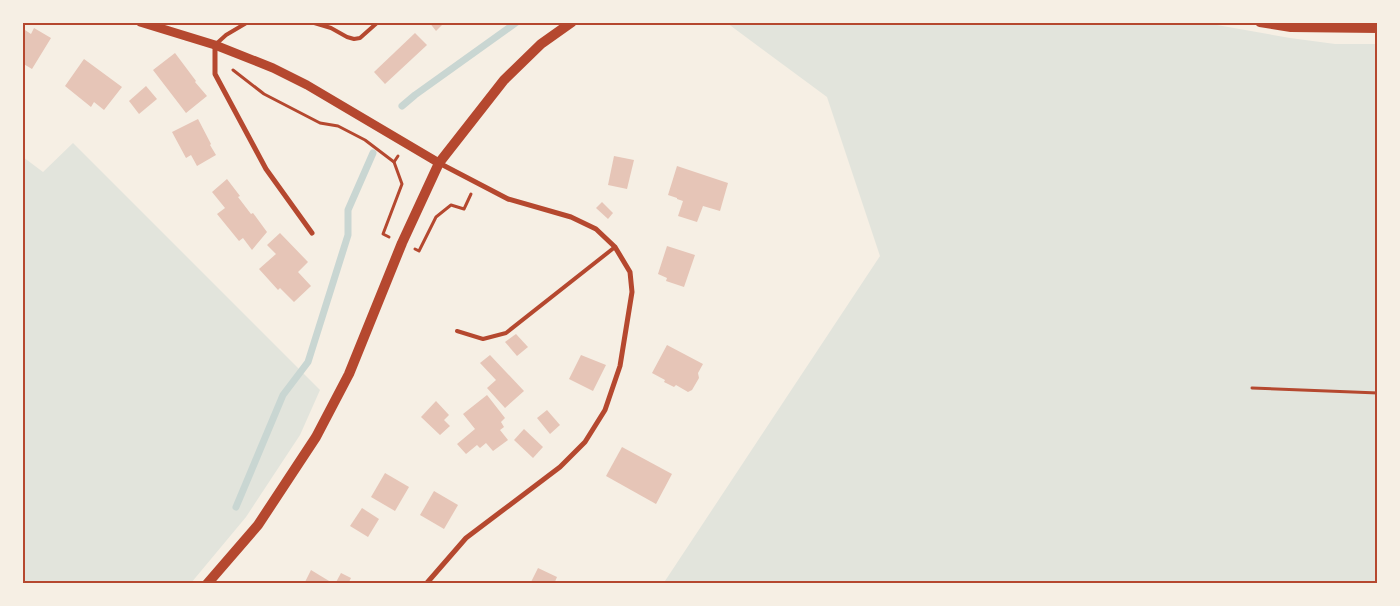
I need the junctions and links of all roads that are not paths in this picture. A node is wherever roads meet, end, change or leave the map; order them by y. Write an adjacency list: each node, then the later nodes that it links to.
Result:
1 (140, 22): 8 (street)
2 (248, 22): 8 (lane)
3 (311, 22): 4 (lane)
4 (378, 22)
5 (572, 22): 9 (main road)
6 (1260, 22): 7 (main road)
7 (1378, 28)
8 (215, 45): 9 (street); 10 (street)
9 (440, 163): 11 (street); 13 (main road)
10 (312, 233)
11 (615, 247): 12 (lane); 14 (street)
12 (456, 331)
13 (207, 584)
14 (426, 584)

